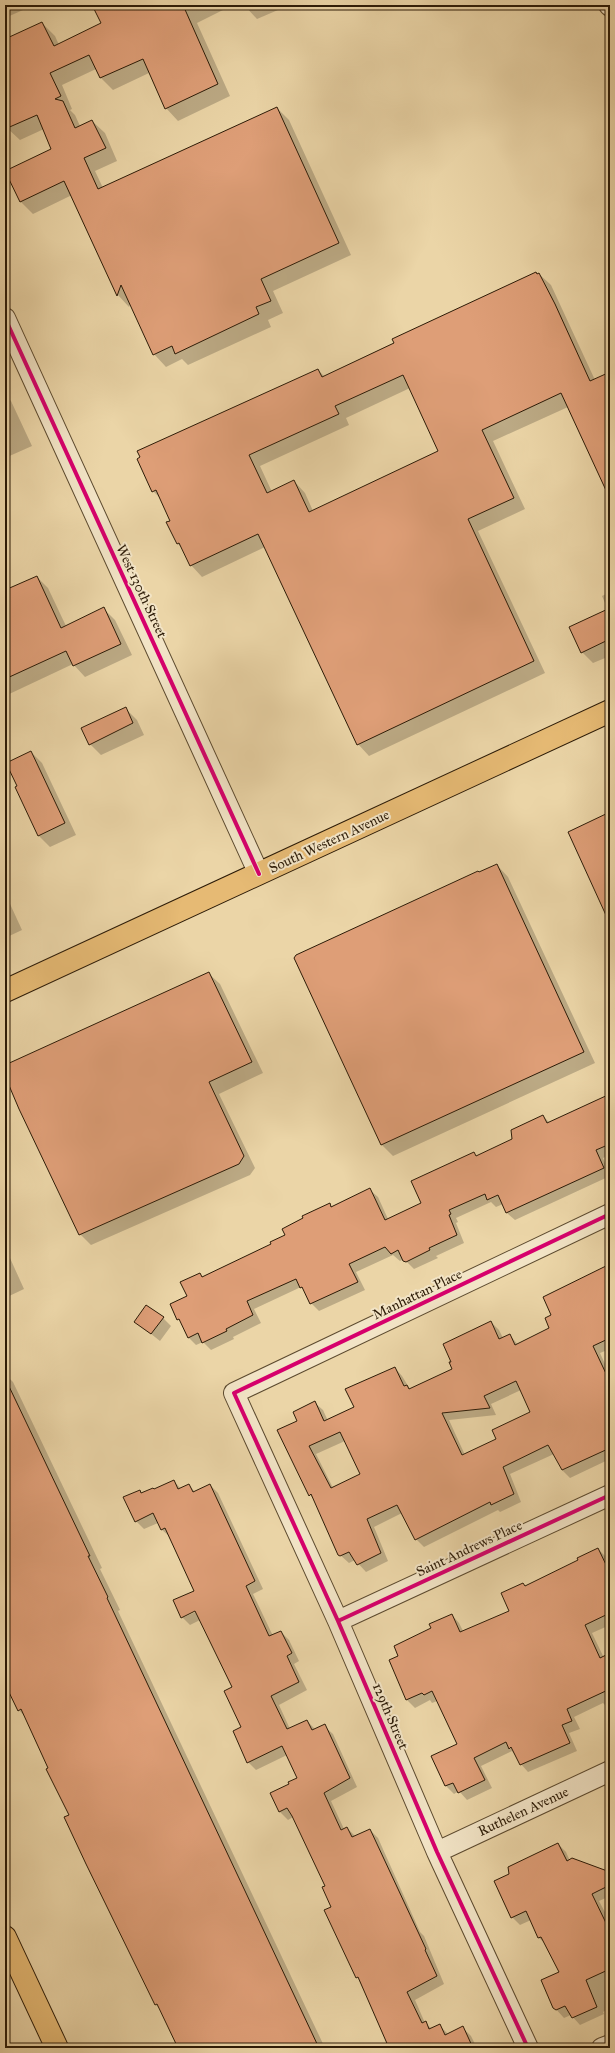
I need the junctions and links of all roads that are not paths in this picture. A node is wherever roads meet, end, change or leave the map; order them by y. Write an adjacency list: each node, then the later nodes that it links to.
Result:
1 (5, 318): 3 (street, West 130th Street)
2 (610, 711): 3 (main road, South Western Avenue)
3 (259, 874): 4 (main road, South Western Avenue)
4 (5, 991)
5 (610, 1214): 6 (street, Manhattan Place)
6 (234, 1393): 8 (street, 129th Street)
7 (610, 1495): 8 (street, Saint Andrews Place)
8 (338, 1621): 10 (street, 129th Street)
9 (610, 1771): 10 (street, Ruthelen Avenue)
10 (437, 1852): 14 (street, 129th Street)
11 (5, 1937): 13 (main road)
12 (610, 2044): 15 (street)
13 (57, 2048)
14 (528, 2048)
15 (602, 2048)

